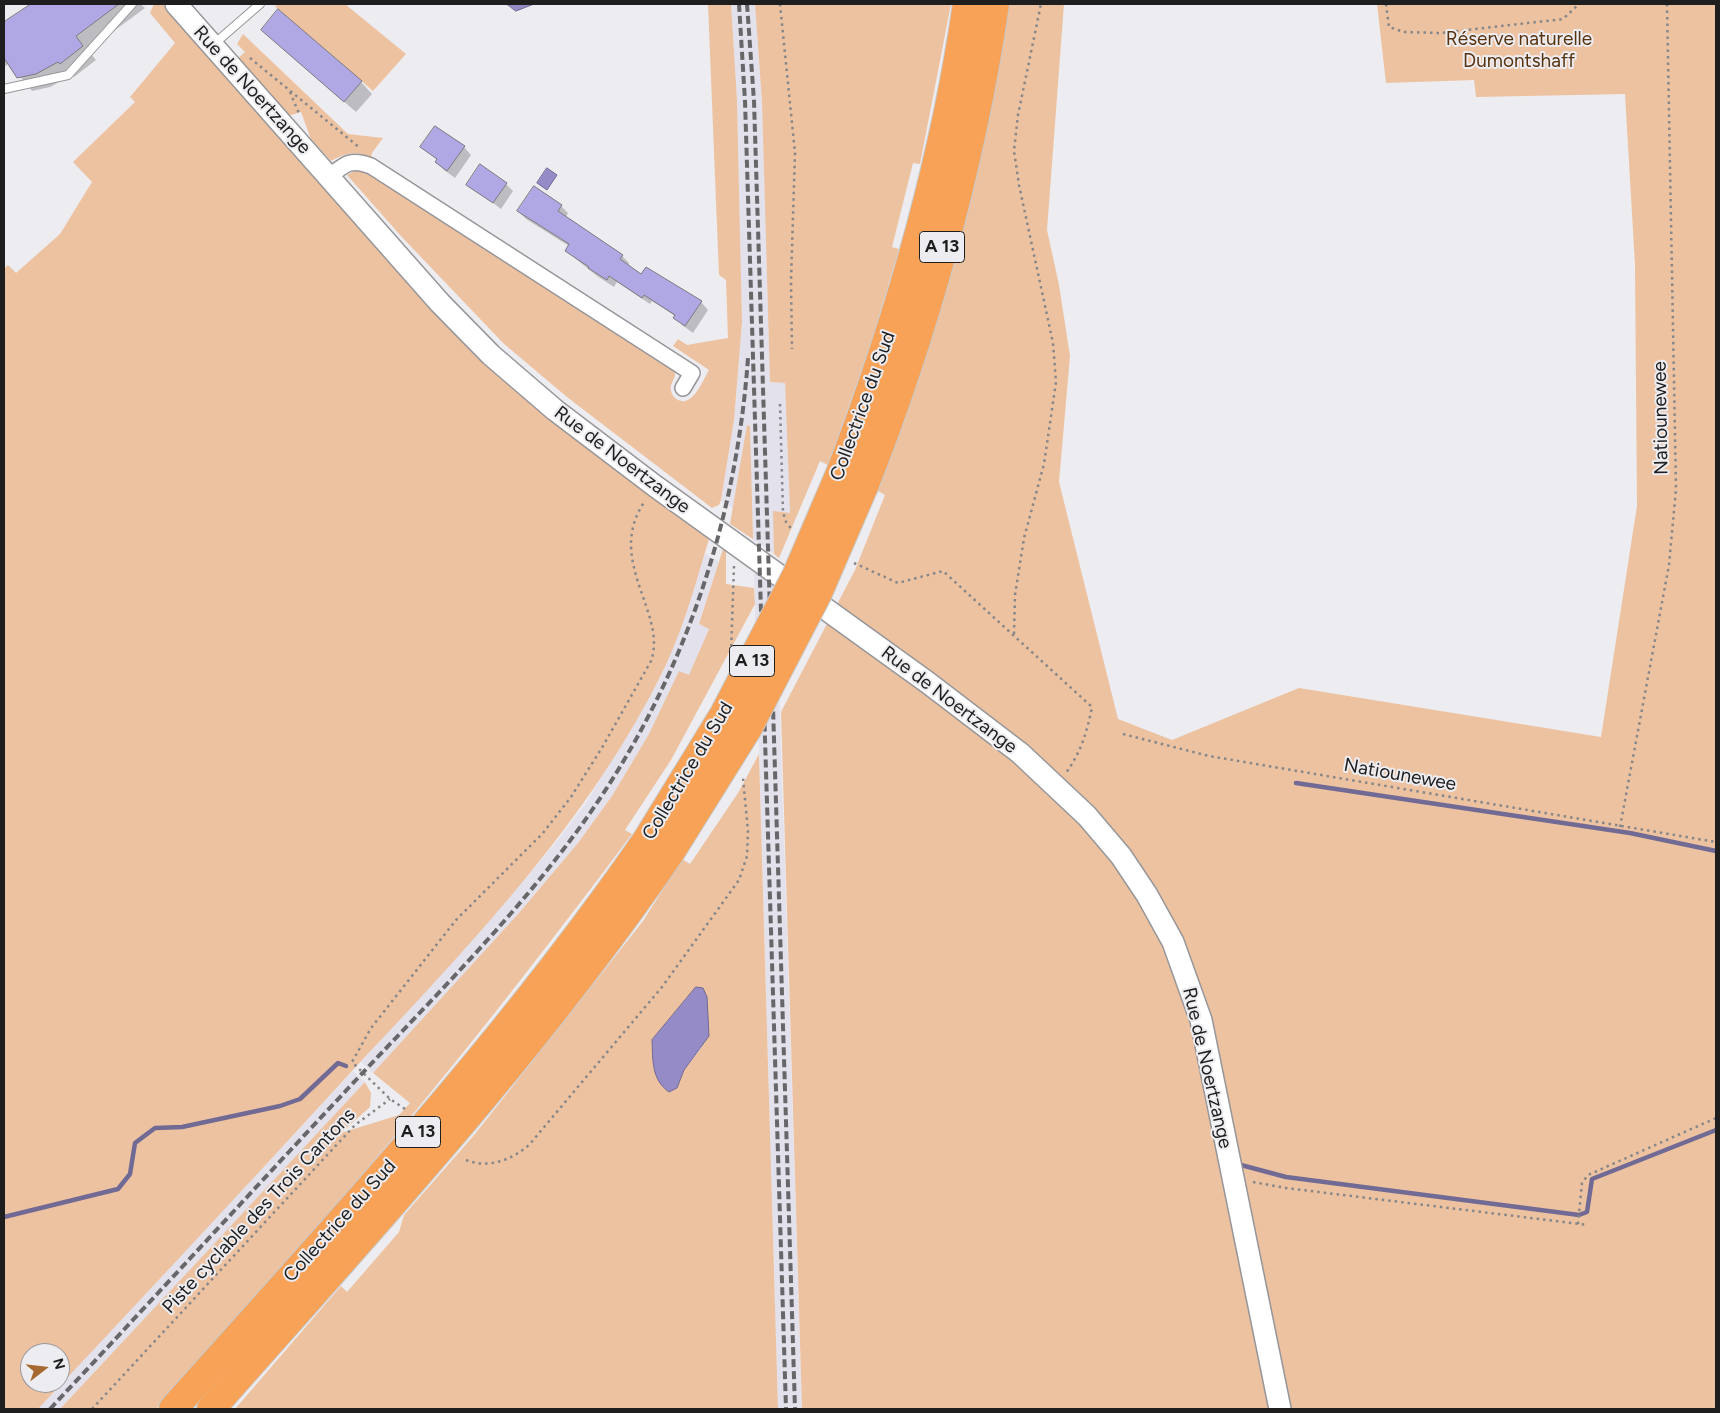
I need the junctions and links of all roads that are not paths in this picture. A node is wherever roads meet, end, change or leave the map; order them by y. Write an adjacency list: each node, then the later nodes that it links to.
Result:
1 (132, 4): 7 (lane)
2 (176, 4): 6 (main road, Rue de Noertzange)
3 (260, 4): 6 (lane)
4 (967, 4): 10 (highway, Collectrice du Sud / A 13, bridge)
5 (995, 4): 11 (highway, Collectrice du Sud / A 13, bridge)
6 (212, 45): 8 (main road, Rue de Noertzange)
7 (4, 90)
8 (329, 177): 9 (street); 12 (main road, Rue de Noertzange)
9 (683, 388)
10 (173, 1409)
11 (211, 1409)
12 (1280, 1409)

